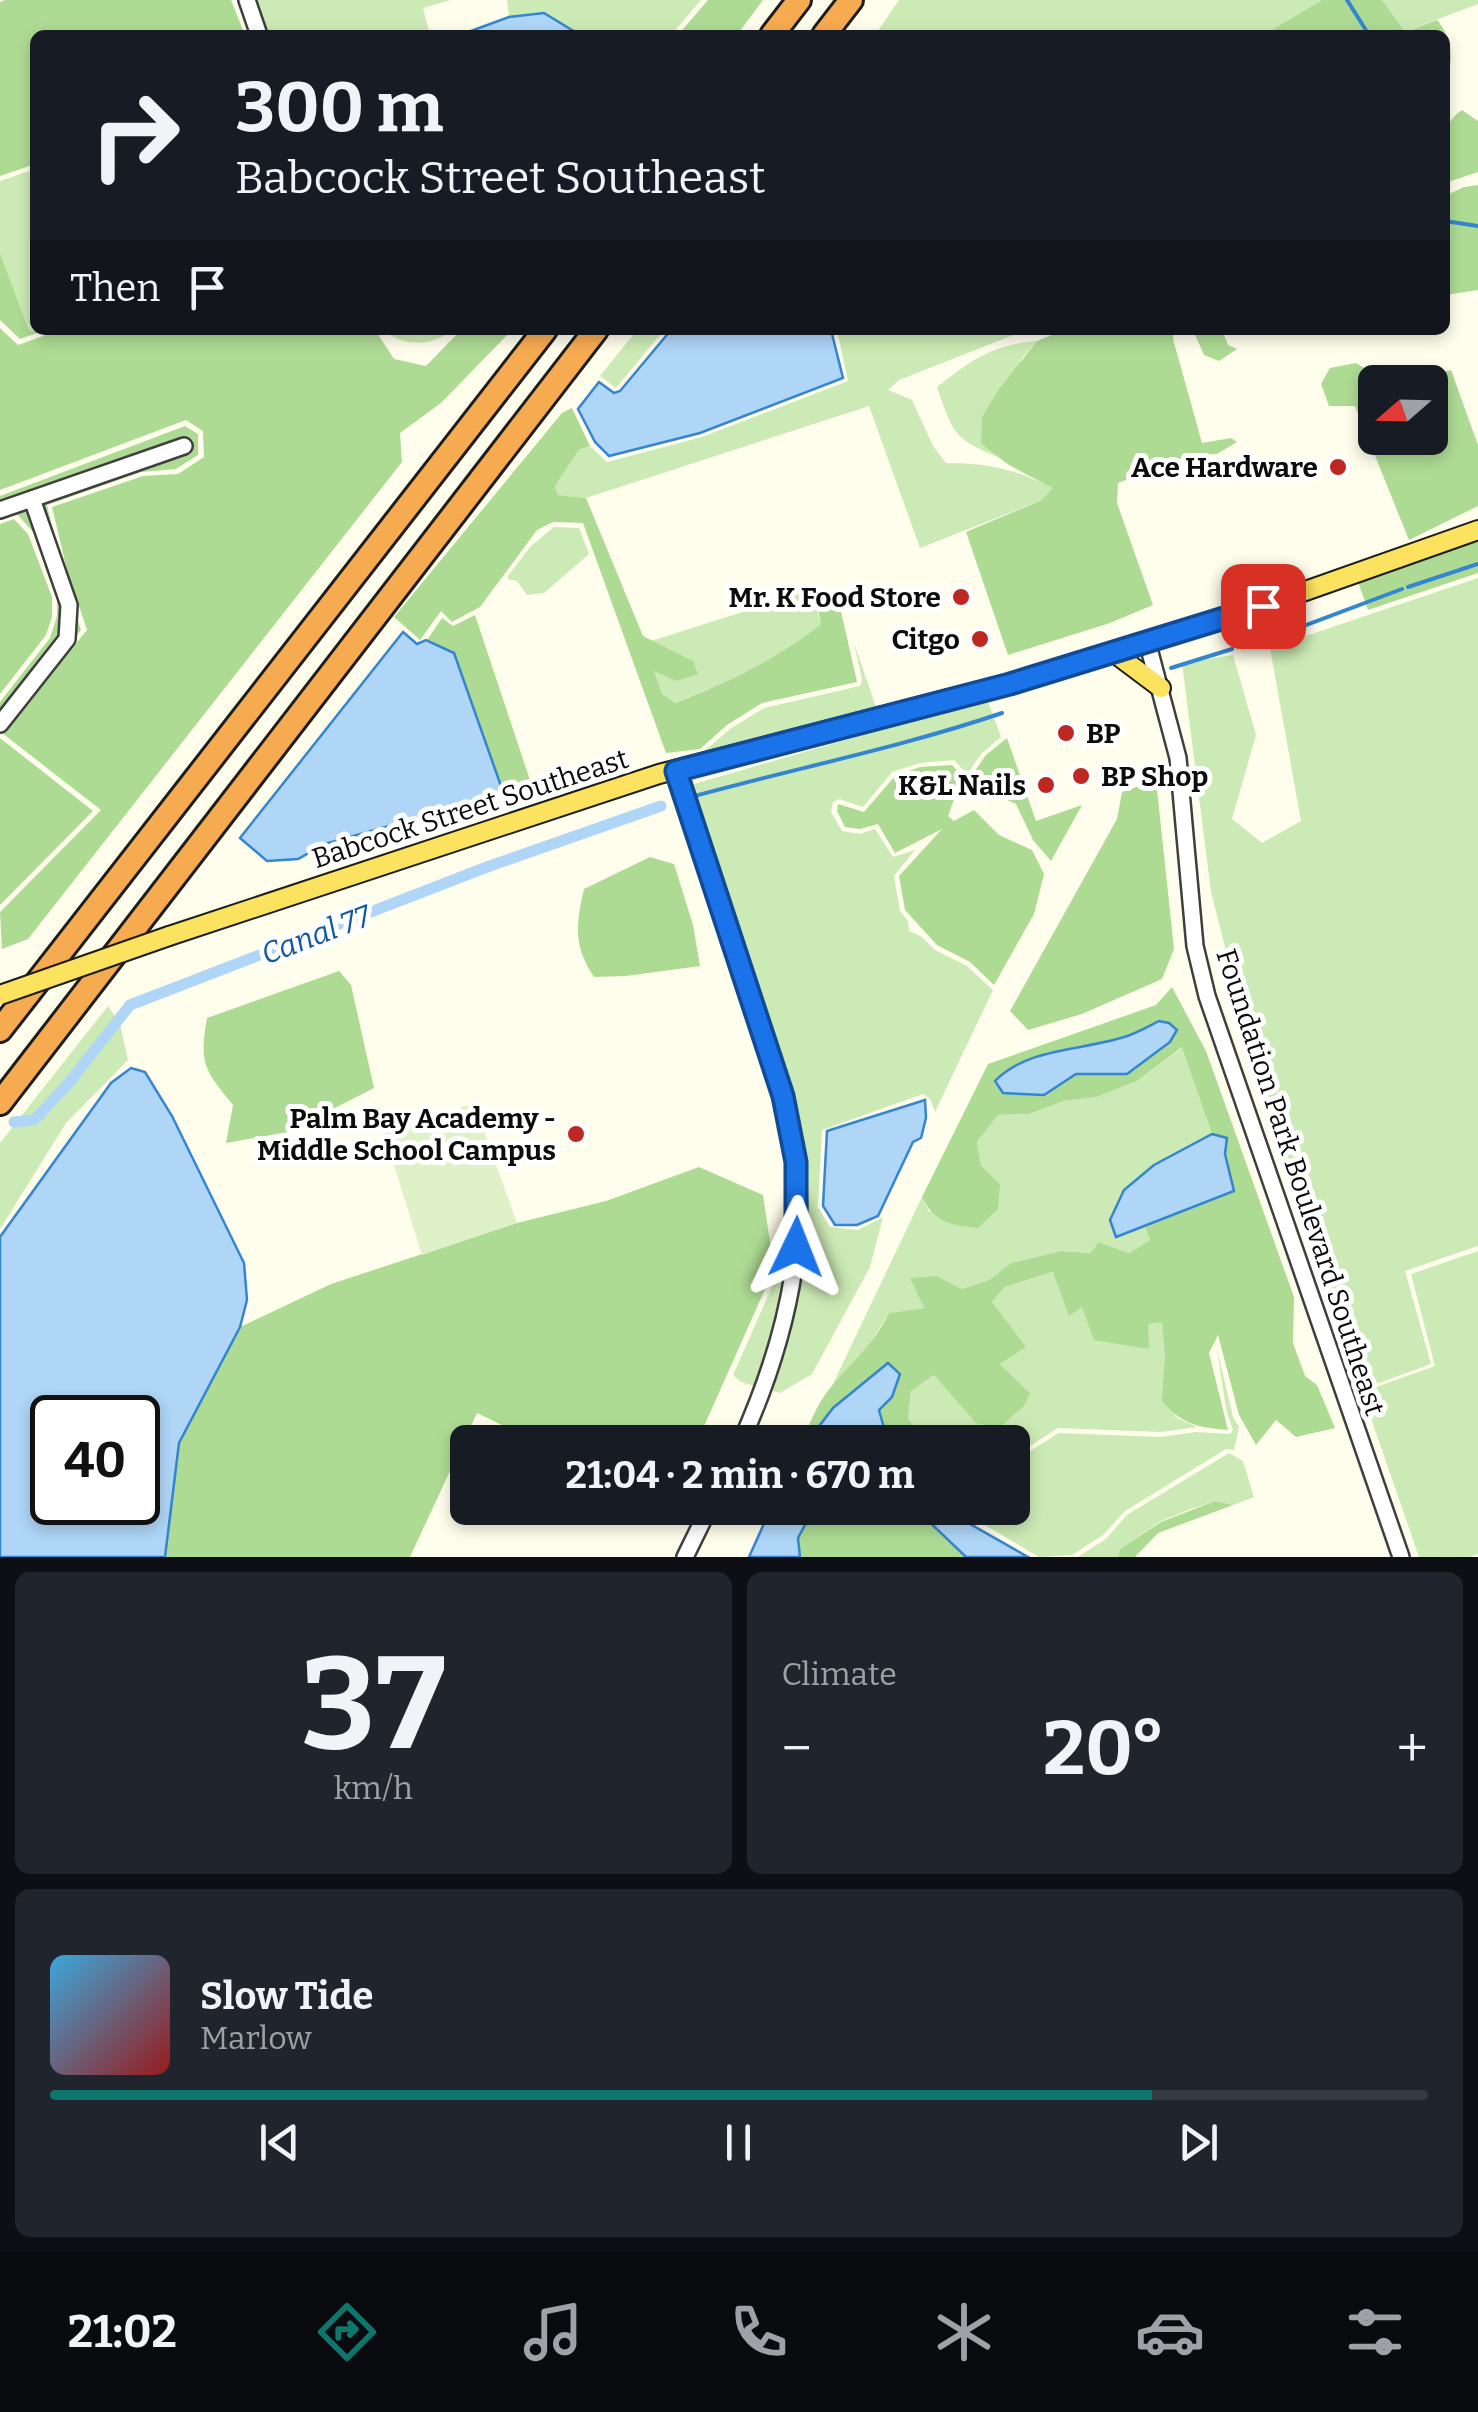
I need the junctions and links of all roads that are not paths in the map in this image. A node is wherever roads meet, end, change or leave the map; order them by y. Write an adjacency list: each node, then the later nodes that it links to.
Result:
1 (247, 0): 4 (street)
2 (799, 0): 5 (highway)
3 (851, 0): 6 (highway)
4 (257, 30)
5 (776, 30)
6 (828, 30)
7 (541, 335): 19 (highway)
8 (592, 335): 20 (highway)
9 (184, 446): 10 (street)
10 (32, 499): 11 (street); 16 (street)
11 (0, 510)
12 (1478, 530): 13 (main road, Babcock Street Southeast)
13 (1147, 641): 14 (main road, Babcock Street Southeast); 15 (street, Foundation Park Boulevard Southeast)
14 (1113, 652): 15 (main road); 17 (main road, Babcock Street Southeast)
15 (1161, 688): 24 (street, Foundation Park Boulevard Southeast)
16 (0, 724)
17 (676, 771): 18 (main road, Babcock Street Southeast, bridge); 21 (street)
18 (0, 996)
19 (0, 1030)
20 (0, 1103)
21 (748, 1425)
22 (701, 1525): 23 (street)
23 (685, 1557)
24 (1401, 1557)

